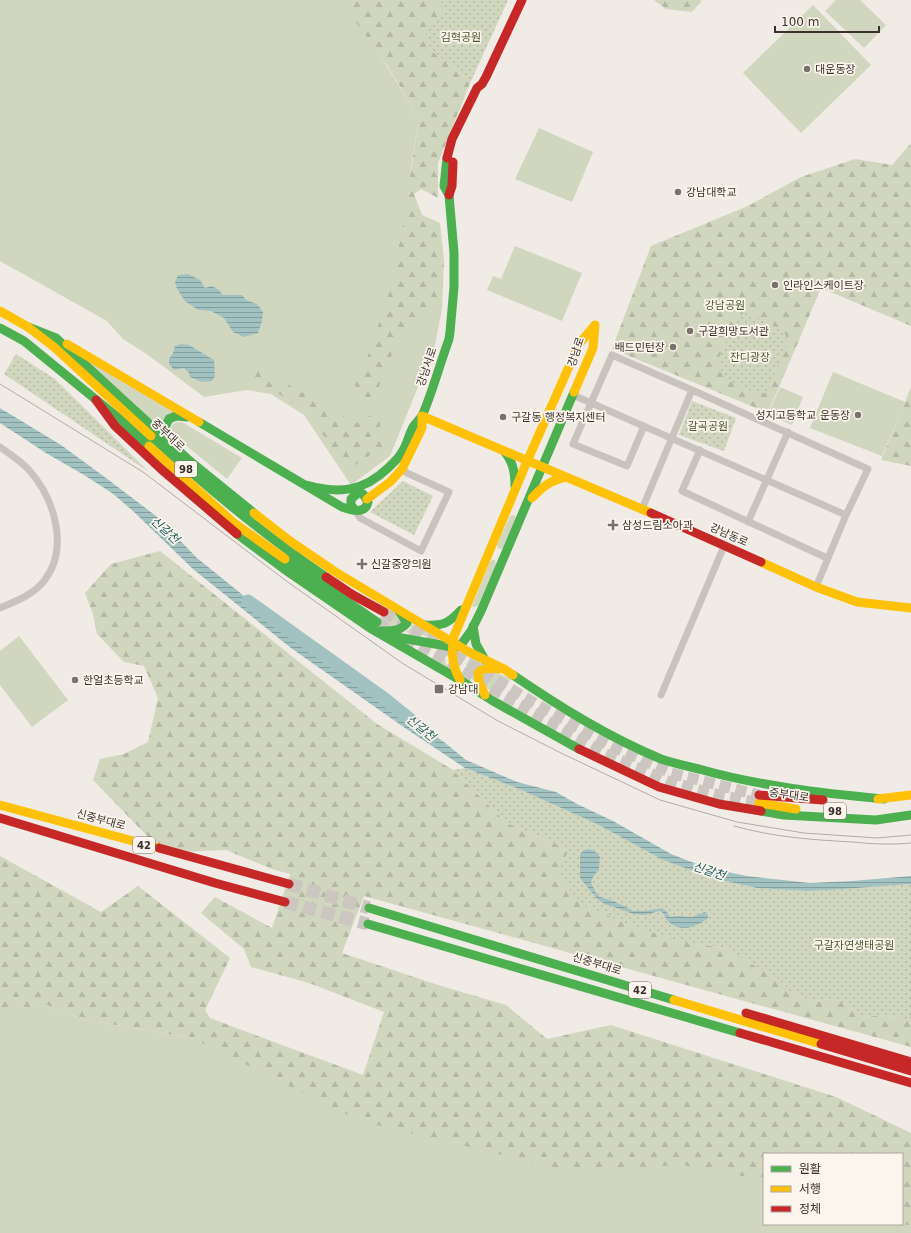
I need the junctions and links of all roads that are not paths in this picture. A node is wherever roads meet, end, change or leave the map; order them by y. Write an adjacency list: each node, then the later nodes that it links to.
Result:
1 (522, 0): 9 (main road, 강남서로)
2 (0, 311): 3 (main road, 중부대로 / 98)
3 (28, 327): 5 (main road); 40 (main road, 중부대로 / 98)
4 (0, 328): 44 (main road, 중부대로 / 98)
5 (56, 338): 10 (main road); 13 (main road)
6 (692, 390): 8 (street); 12 (street); 14 (street)
7 (573, 395): 8 (street); 19 (main road, 강남로); 20 (main road, 강남로)
8 (591, 403): 11 (street); 11 (street)
9 (422, 416): 16 (main road); 18 (main road); 21 (main road)
10 (193, 419): 13 (main road); 24 (main road)
11 (644, 426): 14 (street)
12 (788, 432): 23 (street); 31 (street)
13 (166, 438): 39 (main road)
14 (673, 438): 17 (street); 30 (street)
15 (0, 447): 37 (street)
16 (503, 450): 19 (main road); 26 (main road)
17 (700, 450): 23 (street); 32 (street)
18 (402, 452): 25 (main road); 27 (main road)
19 (527, 460): 20 (main road); 26 (main road, 강남로)
20 (543, 467): 22 (main road, 강남동로); 28 (main road, 강남로)
21 (402, 469): 27 (main road); 29 (street)
22 (566, 477): 28 (main road); 30 (main road, 강남동로)
23 (768, 480): 31 (street); 32 (street)
24 (306, 485): 25 (main road); 29 (main road)
25 (322, 490): 27 (main road)
26 (515, 490): 36 (main road, 강남로)
27 (361, 496): 29 (main road); 29 (main road)
28 (527, 504): 43 (main road, 강남로)
29 (359, 510)
30 (642, 510): 33 (main road, 강남동로)
31 (846, 515): 34 (street)
32 (748, 522): 34 (street)
33 (724, 546): 35 (main road, 강남동로); 49 (street)
34 (827, 558): 35 (street)
35 (816, 588): 38 (main road, 강남동로)
36 (467, 605): 41 (main road, 강남로); 42 (main road)
37 (0, 608)
38 (911, 608)
39 (398, 610): 42 (main road); 44 (main road)
40 (384, 612)
41 (460, 620): 43 (main road); 45 (main road, 강남로)
42 (424, 625): 45 (main road)
43 (473, 626): 45 (main road, 강남로); 46 (main road)
44 (375, 627): 45 (main road); 48 (main road)
45 (455, 645): 46 (main road); 48 (main road)
46 (485, 660): 47 (main road)
47 (504, 669): 50 (main road); 52 (main road)
48 (460, 680): 50 (main road)
49 (661, 695)
50 (486, 697): 54 (main road)
51 (911, 796): 52 (main road, 중부대로 / 98)
52 (884, 798): 54 (main road, 중부대로 / 98)
53 (0, 805): 58 (main road, 신중부대로 / 42)
54 (911, 815)
55 (0, 818): 57 (main road, 42)
56 (0, 825): 57 (main road)
57 (54, 834): 59 (main road, 42)
58 (288, 884)
59 (284, 902)
60 (369, 908): 62 (main road, 신중부대로 / 42)
61 (368, 924): 65 (main road, 42)
62 (578, 971): 63 (main road); 64 (main road, 신중부대로 / 42)
63 (911, 1062)
64 (911, 1071)
65 (911, 1083)

